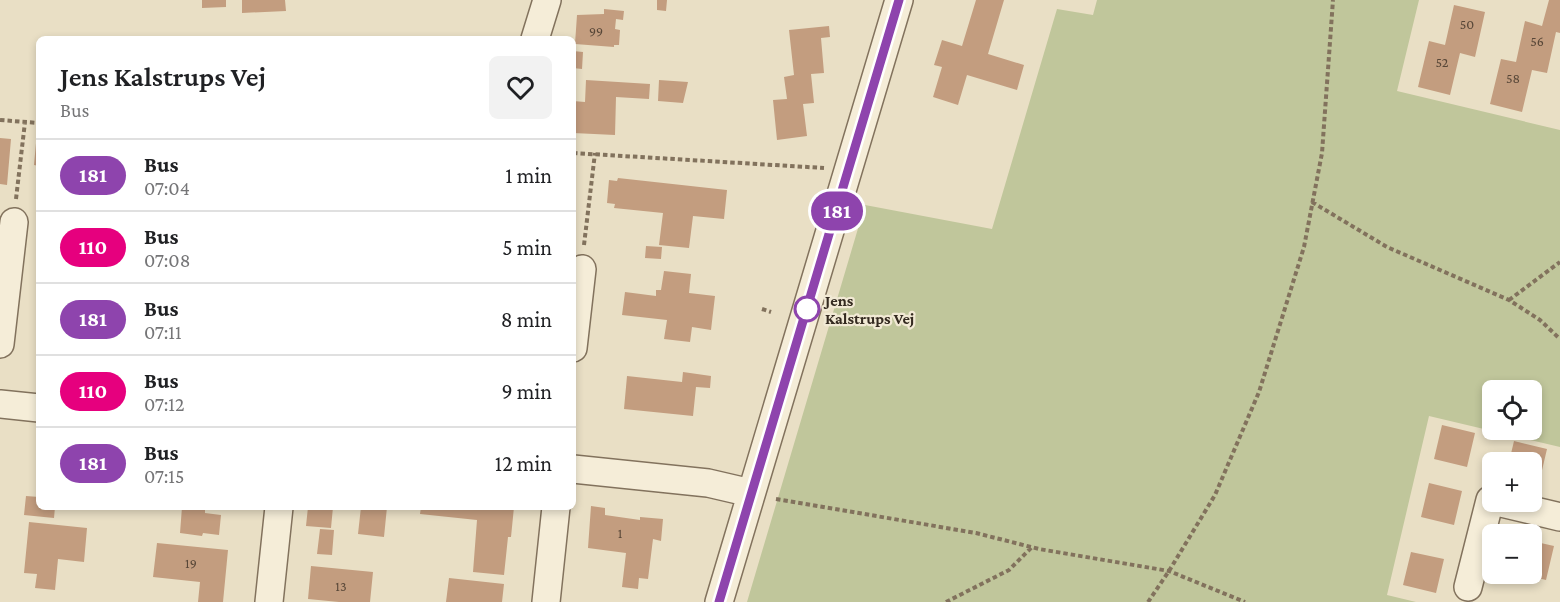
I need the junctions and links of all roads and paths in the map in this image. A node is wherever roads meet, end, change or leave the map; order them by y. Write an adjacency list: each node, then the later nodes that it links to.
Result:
1 (547, 0): 4 (street)
2 (899, 0): 24 (street)
3 (1333, 0): 11 (path)
4 (536, 36)
5 (0, 120): 6 (path)
6 (25, 122): 7 (path); 12 (path)
7 (36, 123)
8 (576, 153): 9 (path)
9 (595, 153): 10 (path); 14 (path)
10 (827, 168)
11 (1312, 202): 15 (path); 31 (path)
12 (14, 222): 20 (street)
13 (1560, 262): 15 (path)
14 (582, 269): 18 (street)
15 (1509, 300): 19 (path)
16 (762, 309): 17 (path)
17 (771, 312)
18 (576, 322)
19 (1560, 339)
20 (0, 344)
21 (0, 404): 22 (street)
22 (36, 408)
23 (576, 469): 24 (street)
24 (762, 496): 30 (path); 35 (street)
25 (279, 510): 33 (street)
26 (556, 510): 34 (street)
27 (1487, 512): 32 (street)
28 (1539, 512): 29 (street)
29 (1560, 517)
30 (1033, 547): 31 (path); 36 (path)
31 (1169, 571): 37 (path); 38 (path)
32 (1468, 587)
33 (269, 602)
34 (546, 602)
35 (719, 602)
36 (946, 602)
37 (1148, 602)
38 (1245, 602)

